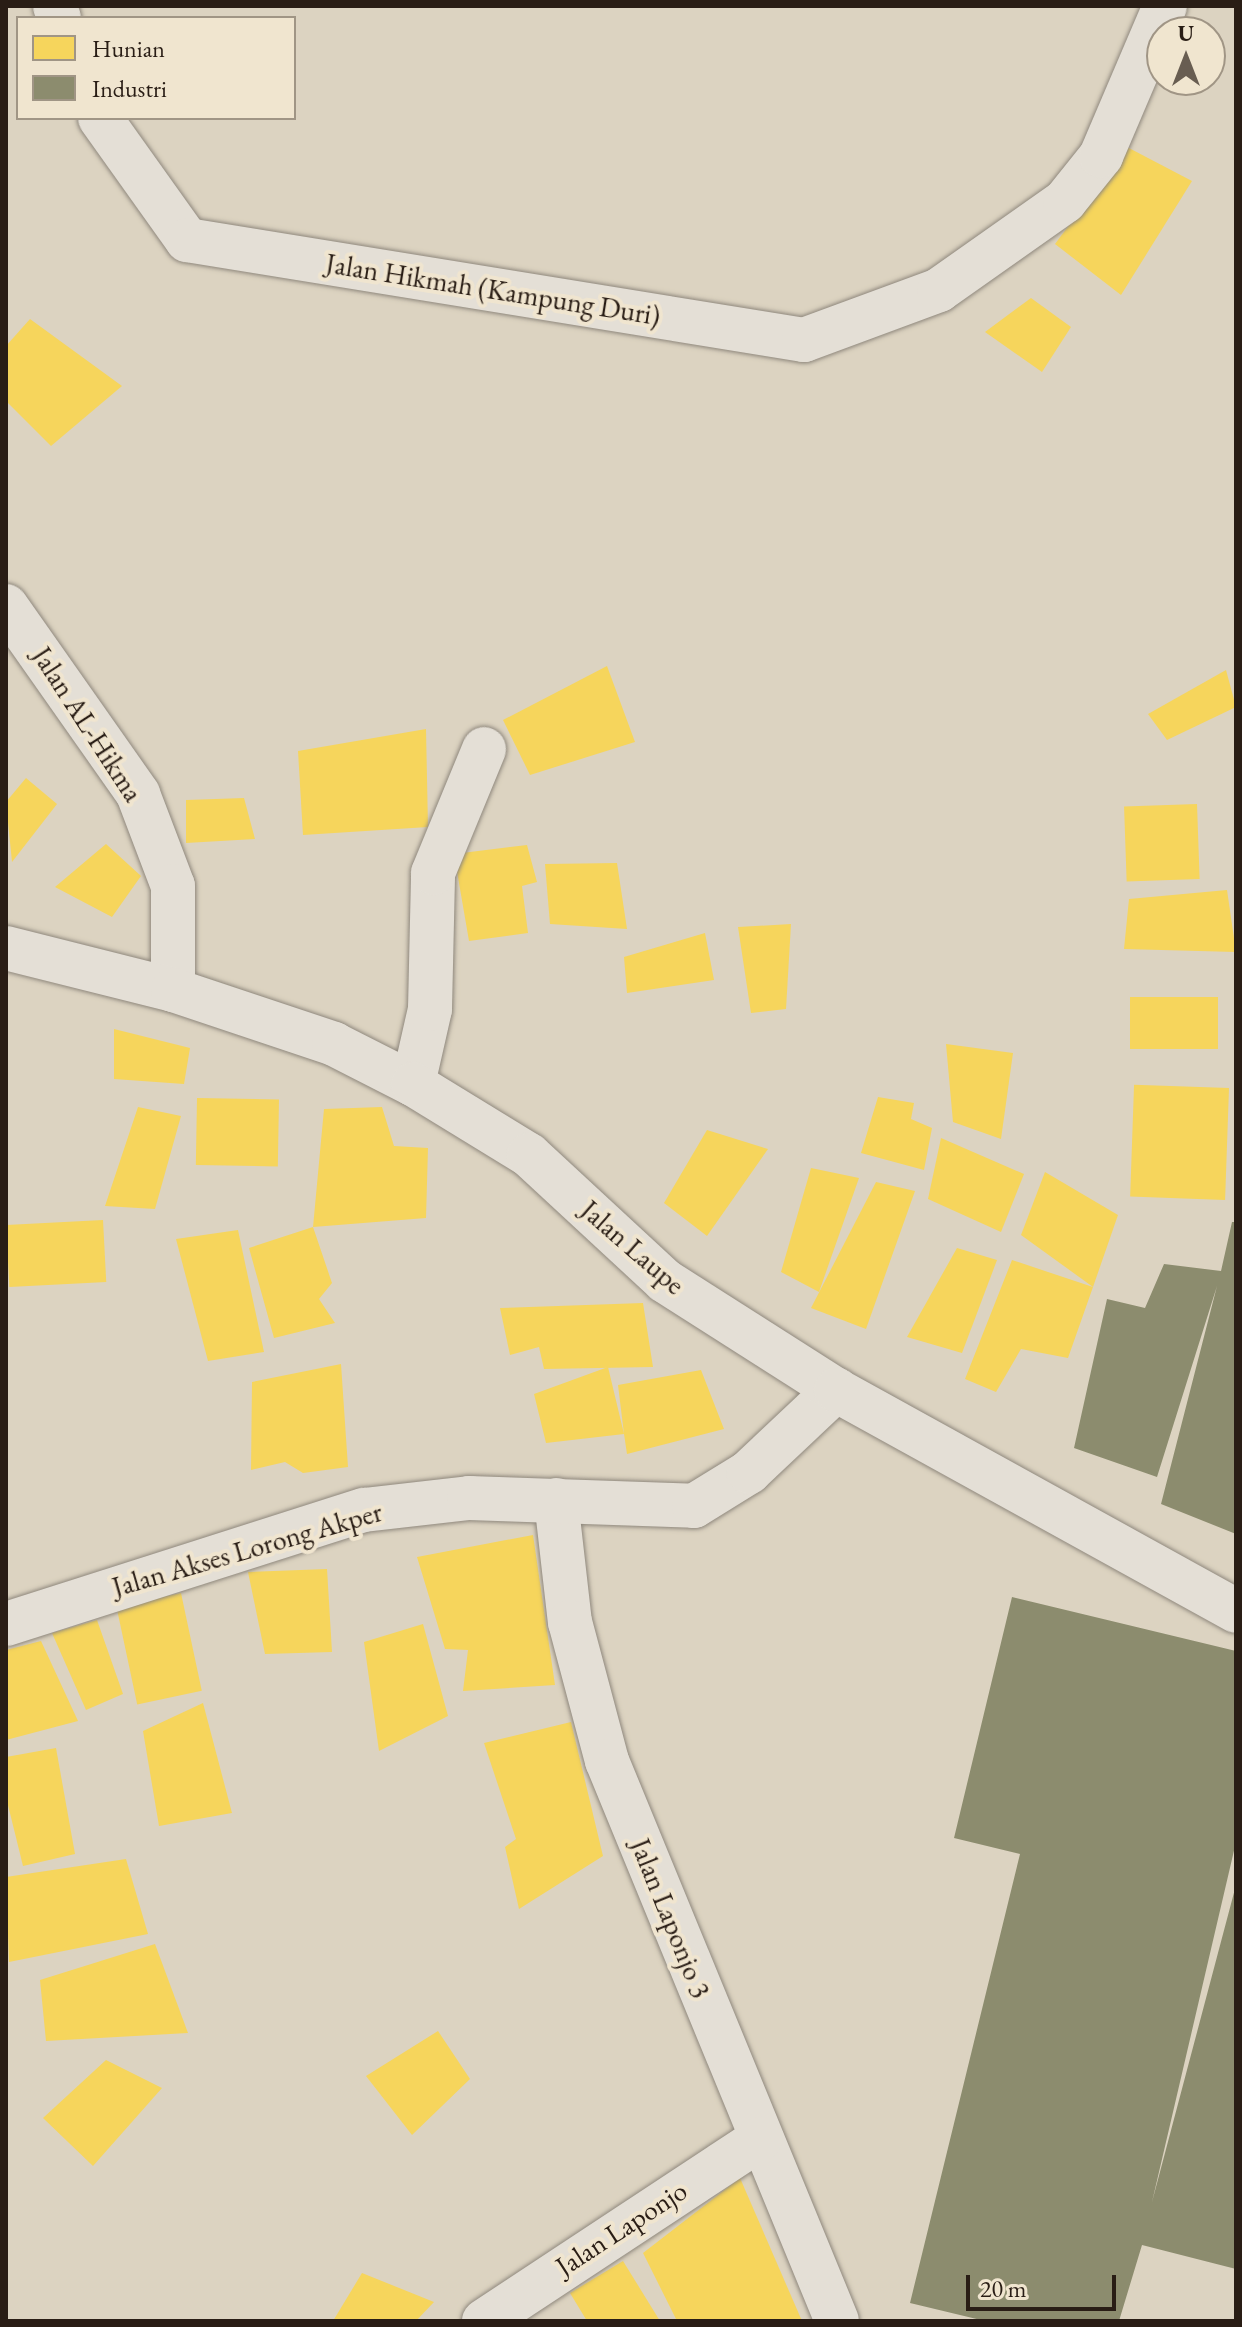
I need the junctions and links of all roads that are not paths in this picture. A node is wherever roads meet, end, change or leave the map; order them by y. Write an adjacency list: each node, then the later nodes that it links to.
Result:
1 (1165, 6): 2 (street, Jalan Hikmah (Kampung Duri))
2 (101, 120)
3 (6, 606): 6 (street, Jalan AL-Hikma)
4 (484, 749): 7 (street)
5 (6, 948): 6 (street, Jalan Laupe)
6 (173, 990): 7 (street, Jalan Laupe)
7 (413, 1084): 8 (street, Jalan Laupe)
8 (836, 1390): 9 (street, Jalan Akses Lorong Akper); 10 (street, Jalan Laupe)
9 (556, 1500): 11 (street, Jalan Akses Lorong Akper); 12 (street, Jalan Laponjo 3)
10 (1236, 1611)
11 (6, 1624)
12 (760, 2139): 13 (street, Jalan Laponjo); 14 (street, Jalan Laponjo 3)
13 (484, 2321)
14 (837, 2321)

